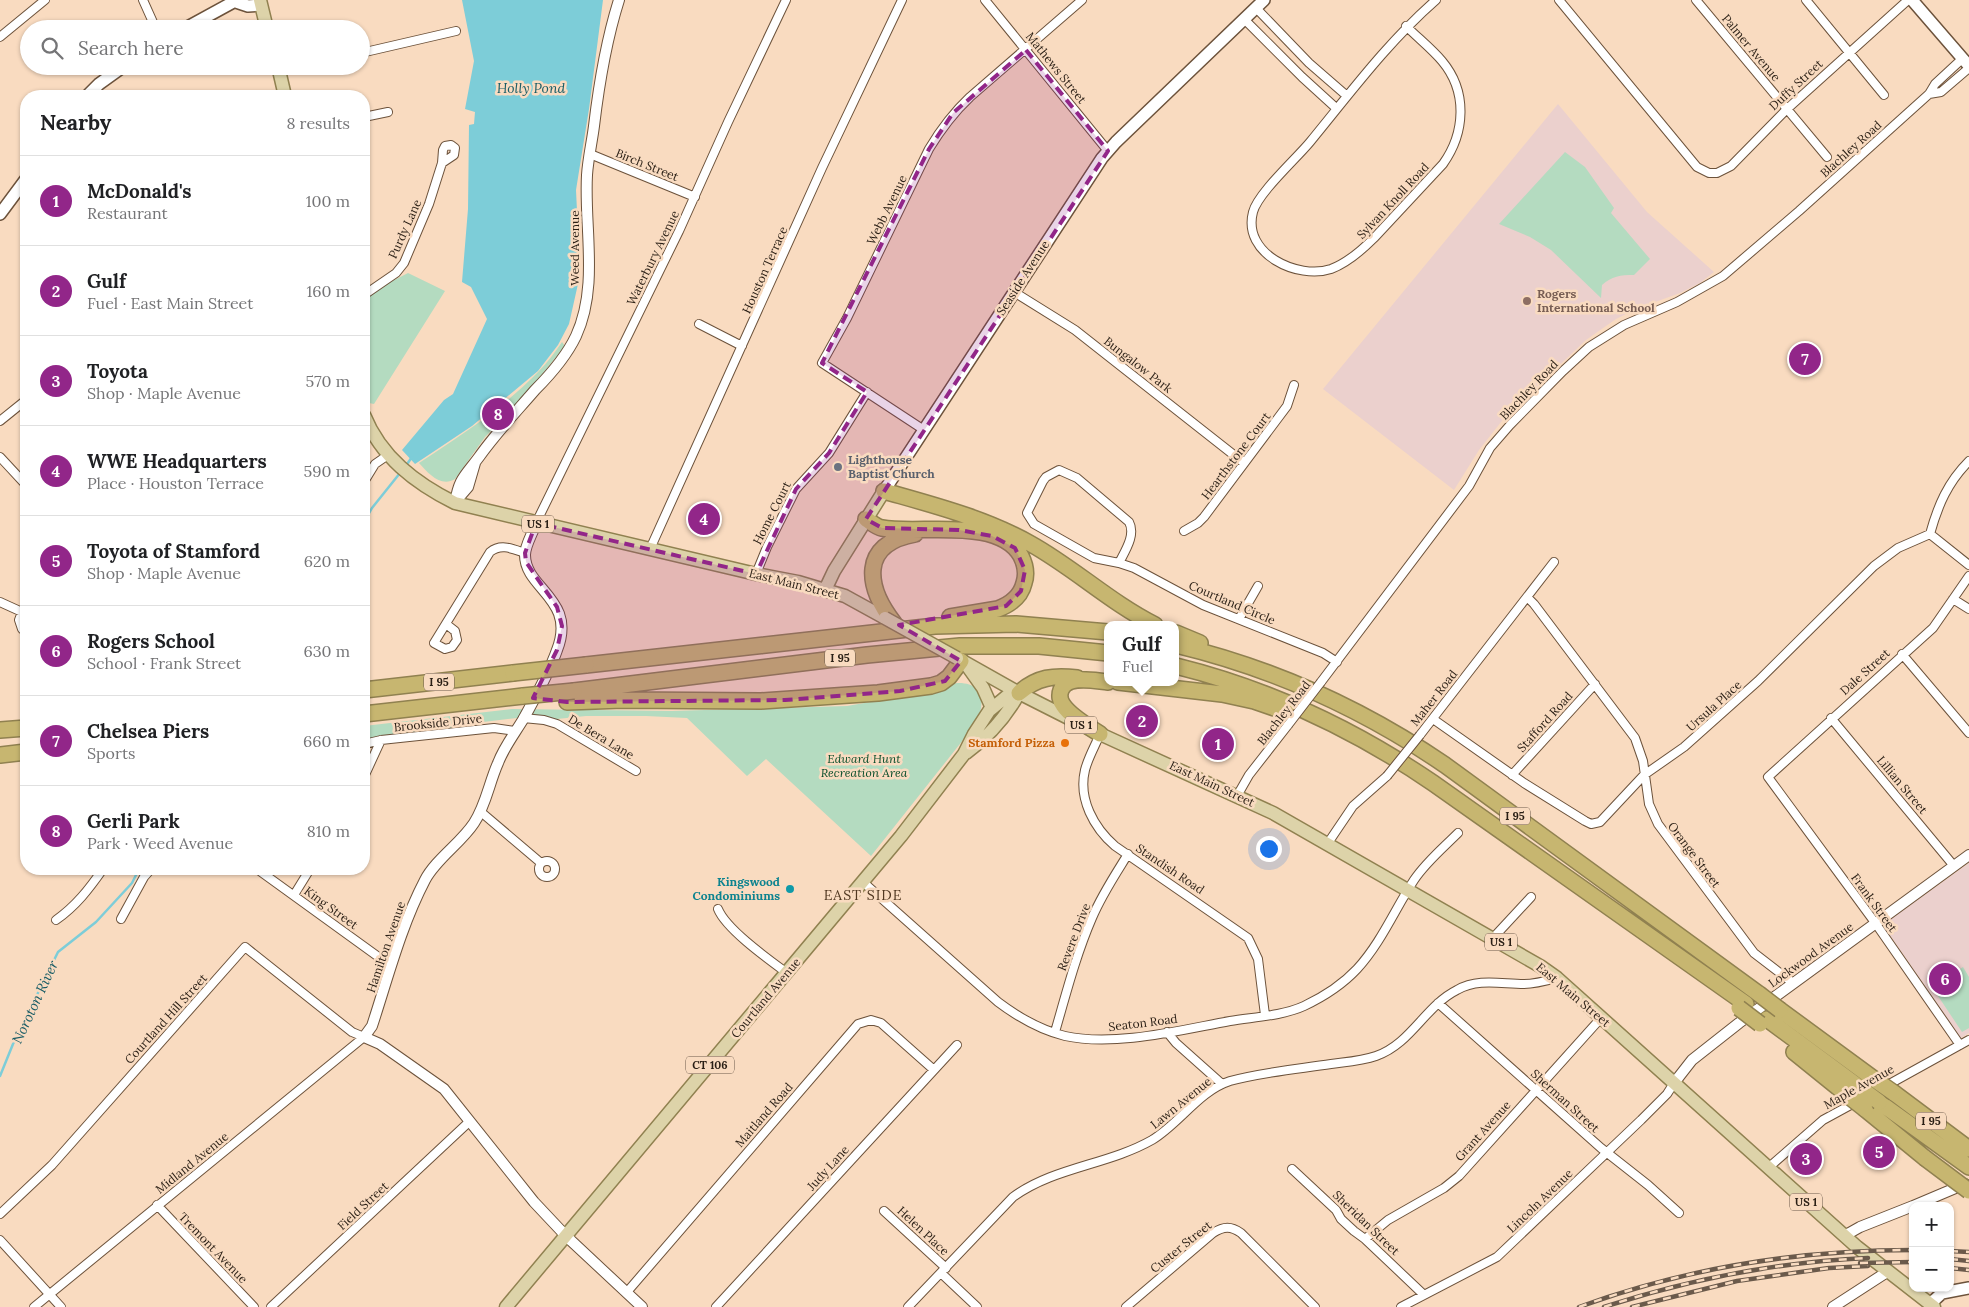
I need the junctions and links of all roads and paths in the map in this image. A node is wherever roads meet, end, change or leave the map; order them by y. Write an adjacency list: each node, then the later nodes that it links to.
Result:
1 (45, 0): 23 (street)
2 (143, 0): 18 (street)
3 (619, 0): 39 (street, Weed Avenue)
4 (786, 0): 43 (street, Waterbury Avenue)
5 (902, 0): 48 (street, Houston Terrace)
6 (985, 0): 24 (street, Mathews Street)
7 (1082, 0): 24 (street, Webb Avenue)
8 (1436, 0): 21 (street, Sylvan Knoll Road)
9 (1559, 0): 35 (street, Duffy Street)
10 (1696, 0): 35 (street, Palmer Avenue)
11 (1806, 0): 26 (street)
12 (1908, 0): 26 (street, Duffy Street)
13 (1912, 0): 27 (main road)
14 (237, 1): 15 (main road); 19 (main road)
15 (260, 3): 20 (main road)
16 (1260, 4): 17 (main road, Seaside Avenue); 33 (street)
17 (1244, 19): 34 (street); 38 (main road, Seaside Avenue)
18 (152, 20)
19 (199, 20)
20 (265, 20)
21 (1406, 26): 33 (street, Sylvan Knoll Road); 34 (street, Sylvan Knoll Road)
22 (456, 32): 25 (street)
23 (0, 35)
24 (1026, 50): 38 (street, Mathews Street); 50 (street, Webb Avenue)
25 (370, 51)
26 (1849, 52): 32 (street); 35 (street, Duffy Street)
27 (1967, 63): 93 (street, Blachley Road)
28 (112, 75): 30 (main road)
29 (280, 75): 31 (main road)
30 (93, 90)
31 (283, 90)
32 (1884, 94)
33 (1347, 96): 34 (street, Sylvan Knoll Road)
34 (1336, 108)
35 (1788, 108): 40 (street, Palmer Avenue)
36 (388, 112): 37 (street)
37 (370, 116)
38 (1108, 151): 46 (main road, Seaside Avenue)
39 (590, 154): 43 (street, Birch Street); 62 (street, Weed Avenue)
40 (1827, 157)
41 (442, 164): 45 (street, Purdy Lane)
42 (20, 187): 44 (main road)
43 (695, 197): 64 (street, Waterbury Avenue)
44 (0, 213)
45 (370, 288)
46 (1014, 292): 54 (main road, Seaside Avenue); 58 (street, Bungalow Park)
47 (699, 324): 48 (street)
48 (742, 346): 68 (street, Houston Terrace)
49 (1294, 385): 58 (street, Hearthstone Court)
50 (867, 392): 54 (street, Webb Avenue); 73 (street, Home Court)
51 (20, 405): 52 (street)
52 (0, 421)
53 (370, 426): 56 (main road, US 1)
54 (924, 430): 61 (main road, Seaside Avenue)
55 (0, 457): 60 (street)
56 (389, 457): 59 (street); 62 (main road, East Main Street / US 1)
57 (1969, 461): 67 (street)
58 (1244, 463): 66 (street, Hearthstone Court)
59 (370, 472)
60 (20, 479)
61 (884, 491): 63 (main road, Seaside Avenue); 84 (highway)
62 (455, 503): 64 (main road, East Main Street / US 1)
63 (866, 519): 65 (highway); 76 (main road, Seaside Avenue)
64 (536, 523): 68 (main road, East Main Street / US 1); 69 (street)
65 (946, 529): 83 (highway); 88 (highway)
66 (1184, 531)
67 (1930, 534): 72 (street); 122 (street, Ursula Place)
68 (650, 549): 73 (main road, East Main Street / US 1)
69 (525, 553): 85 (street); 105 (street, Hamilton Avenue)
70 (1554, 562): 77 (street, Maher Road)
71 (1119, 563): 71 (street, Courtland Circle); 82 (street, Courtland Circle)
72 (1969, 565)
73 (756, 574): 76 (main road, East Main Street / US 1)
74 (1969, 576): 78 (street, Dale Street)
75 (1258, 586): 82 (street)
76 (825, 590): 83 (main road, East Main Street / US 1)
77 (1527, 597): 98 (street, Orange Street); 107 (street, Maher Road)
78 (1953, 598): 81 (street); 91 (street, Dale Street)
79 (0, 602): 80 (street)
80 (20, 609)
81 (1969, 609)
82 (1239, 619): 93 (street, Courtland Circle)
83 (890, 620): 92 (main road, East Main Street / US 1, bridge)
84 (1148, 621)
85 (446, 624)
86 (1104, 632): 88 (highway, I 95)
87 (1179, 634): 95 (highway)
88 (788, 642): 100 (highway, I 95, bridge)
89 (1179, 646): 95 (highway, I 95)
90 (1104, 653): 102 (highway, I 95)
91 (1902, 654): 106 (street, Dale Street); 111 (street)
92 (961, 661): 101 (main road, East Main Street / US 1); 102 (highway); 103 (main road)
93 (1337, 662): 124 (street, Blachley Road, bridge)
94 (1179, 667): 115 (highway, I 95)
95 (1254, 668): 164 (highway, I 95, bridge)
96 (1104, 681): 101 (highway)
97 (1104, 681): 112 (highway)
98 (1595, 684): 121 (street, Stafford Road); 122 (street, Orange Street)
99 (1150, 686): 115 (highway)
100 (370, 689)
101 (1018, 693): 103 (main road, Courtland Avenue / CT 106); 112 (main road, East Main Street / US 1); 113 (main road, Courtland Avenue / CT 106)
102 (570, 696): 104 (highway, I 95, bridge)
103 (992, 708): 113 (main road, Courtland Avenue / CT 106)
104 (370, 713)
105 (523, 718): 110 (street, Hamilton Avenue); 120 (street, De Bera Lane)
106 (1831, 718): 123 (street, Dale Street); 131 (street, Lillian Street)
107 (1433, 719): 121 (street, Ursula Place); 127 (street, Maher Road, bridge)
108 (20, 728): 109 (highway)
109 (0, 730)
110 (515, 731): 114 (street, Brookside Drive); 125 (street, Hamilton Avenue)
111 (1969, 733)
112 (1100, 734): 124 (main road, East Main Street / US 1); 128 (street, Standish Road)
113 (978, 738): 136 (main road, Courtland Avenue / CT 106)
114 (381, 740): 116 (street, Brookside Drive); 119 (street)
115 (1366, 740): 162 (highway, I 95, bridge)
116 (370, 743)
117 (20, 753): 118 (highway)
118 (0, 755)
119 (370, 764)
120 (636, 772)
121 (1512, 775): 122 (street, Ursula Place)
122 (1644, 775): 148 (street, Orange Street)
123 (1768, 777): 143 (street, Frank Street)
124 (1237, 796): 127 (main road, East Main Street / US 1)
125 (481, 812): 130 (street); 145 (street, Hamilton Avenue)
126 (1458, 833): 137 (street, Seaton Road)
127 (1328, 843): 137 (main road, East Main Street / US 1)
128 (1128, 854): 150 (street, Standish Road); 152 (street, Revere Drive)
129 (1969, 855): 131 (street, Lockwood Avenue)
130 (541, 863)
131 (1954, 866): 143 (street, Lockwood Avenue)
132 (99, 875): 142 (street)
133 (146, 875): 141 (street)
134 (266, 875): 138 (street, King Street)
135 (306, 875): 138 (street)
136 (863, 882): 146 (main road, Courtland Avenue / CT 106); 152 (street, Seaton Road)
137 (1408, 891): 144 (main road, East Main Street / US 1); 150 (street, Seaton Road)
138 (294, 895): 145 (street, King Street)
139 (1531, 896): 144 (street)
140 (718, 909): 146 (street)
141 (121, 919)
142 (56, 920)
143 (1876, 924): 148 (street, Lockwood Avenue); 157 (street, Frank Street)
144 (1493, 938): 147 (main road, East Main Street / US 1)
145 (391, 966): 154 (street, Hamilton Avenue)
146 (787, 973): 177 (main road, Courtland Avenue / CT 106)
147 (1557, 978): 149 (street, Lawn Avenue); 151 (main road, East Main Street / US 1)
148 (1793, 983): 159 (street, Lockwood Avenue)
149 (1438, 1003): 160 (street, Lawn Avenue); 161 (street, Sherman Street)
150 (1265, 1015): 153 (street, Seaton Road)
151 (1601, 1018): 159 (main road, East Main Street / US 1); 161 (street, Grant Avenue)
152 (1055, 1032): 153 (street, Seaton Road)
153 (1167, 1032): 160 (street)
154 (364, 1037): 163 (street); 172 (street, Midland Avenue); 176 (street, Courtland Hill Street)
155 (1969, 1040): 157 (street, Maple Avenue)
156 (957, 1045): 158 (street, Judy Lane)
157 (1960, 1045): 167 (street, Maple Avenue)
158 (934, 1070): 184 (street, Maitland Road); 194 (street, Judy Lane)
159 (1674, 1083): 165 (street, Lincoln Avenue); 167 (main road, East Main Street / US 1)
160 (1222, 1084): 181 (street, Lawn Avenue)
161 (1536, 1090): 165 (street, Sherman Street); 179 (street, Grant Avenue)
162 (1853, 1090): 166 (highway, I 95, bridge); 170 (highway, bridge)
163 (470, 1121): 177 (street); 191 (street, Field Street)
164 (1969, 1149)
165 (1607, 1152): 175 (street, Sherman Street); 186 (street, Lincoln Avenue)
166 (1969, 1167)
167 (1768, 1168): 178 (main road, East Main Street / US 1)
168 (1292, 1169): 179 (street, Sheridan Street)
169 (1969, 1183): 171 (street)
170 (1969, 1190)
171 (1923, 1202)
172 (157, 1206): 185 (street, Midland Avenue); 190 (street, Tremont Avenue)
173 (1909, 1208): 178 (street)
174 (884, 1211): 181 (street, Helen Place)
175 (1679, 1213)
176 (0, 1214)
177 (566, 1236): 184 (street); 192 (main road, Courtland Avenue / CT 106)
178 (1844, 1236): 182 (main road, East Main Street / US 1)
179 (1365, 1239): 186 (street, Sheridan Street)
180 (0, 1240): 185 (street)
181 (943, 1270): 195 (street, Lawn Avenue); 196 (street)
182 (1887, 1272): 187 (main road, East Main Street / US 1); 200 (street)
183 (1969, 1288): 187 (main road)
184 (627, 1292): 193 (street)
185 (49, 1294): 188 (street, Midland Avenue); 189 (street)
186 (1424, 1295): 199 (street, Lincoln Avenue)
187 (1932, 1306)
188 (34, 1307)
189 (61, 1307)
190 (254, 1307)
191 (271, 1307)
192 (506, 1307)
193 (642, 1307)
194 (716, 1307)
195 (908, 1307)
196 (976, 1307)
197 (1126, 1307): 198 (street, Custer Street)
198 (1315, 1307)
199 (1401, 1307)
200 (1833, 1307)

